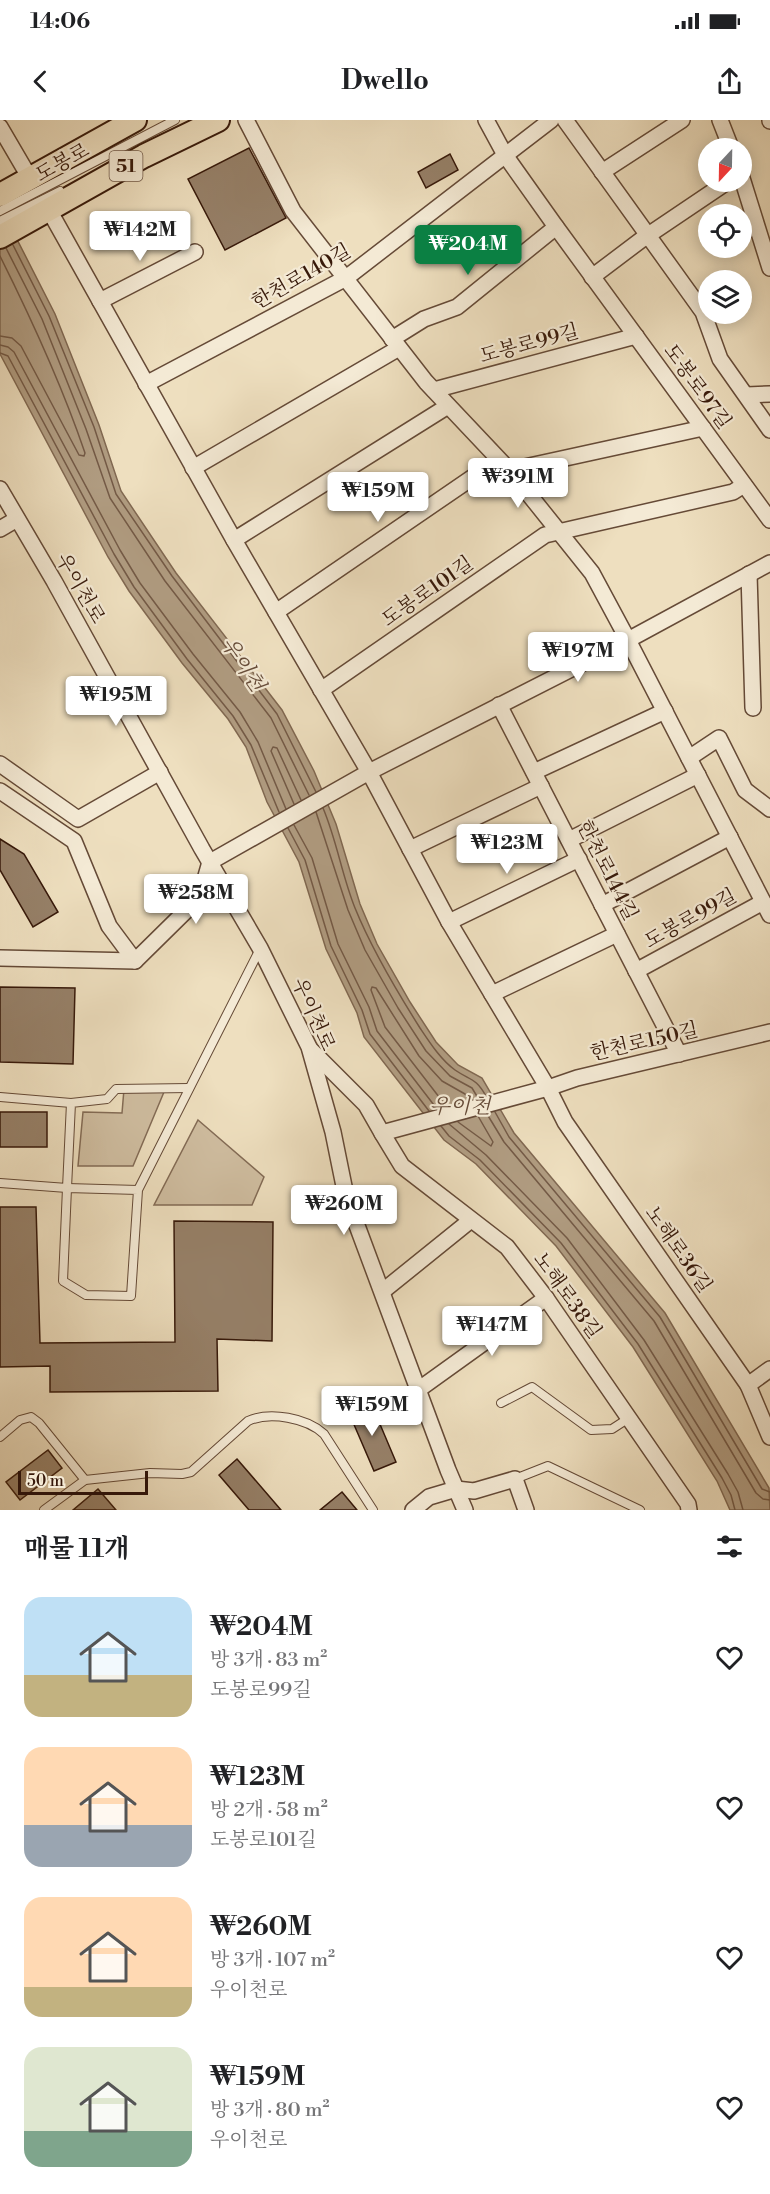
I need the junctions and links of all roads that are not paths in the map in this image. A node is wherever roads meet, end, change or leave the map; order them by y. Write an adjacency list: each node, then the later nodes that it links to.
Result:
1 (135, 120): 19 (main road, 도봉로 / 51)
2 (175, 120): 19 (lane)
3 (218, 120): 19 (main road, 도봉로 / 51)
4 (246, 120): 28 (street, 도봉로99길)
5 (486, 120): 13 (street, 도봉로97길)
6 (551, 120): 13 (street, 한천로140길)
7 (565, 120): 14 (street)
8 (682, 120): 14 (street)
9 (720, 120): 12 (street)
10 (186, 125): 15 (lane)
11 (0, 126): 19 (street)
12 (727, 138)
13 (505, 155): 22 (street, 도봉로97길); 28 (street, 한천로140길)
14 (602, 172): 24 (street)
15 (91, 176)
16 (71, 185): 19 (lane)
17 (712, 192): 24 (street)
18 (746, 192): 26 (street)
19 (28, 198): 20 (lane); 21 (lane); 23 (main road, 도봉로 / 51); 29 (street)
20 (0, 211)
21 (0, 221)
22 (556, 227): 27 (street, 도봉로97길); 31 (street)
23 (0, 237)
24 (647, 237): 27 (street); 35 (street)
25 (195, 252): 29 (street)
26 (770, 268)
27 (592, 277): 30 (street, 도봉로97길)
28 (346, 278): 31 (street, 도봉로99길); 32 (street, 한천로140길)
29 (100, 301): 32 (street)
30 (636, 336): 33 (street, 도봉로99길); 37 (street, 도봉로97길)
31 (395, 343): 33 (street, 도봉로99길); 40 (street)
32 (146, 384): 40 (street)
33 (434, 390): 36 (street, 도봉로99길)
34 (770, 393): 35 (street)
35 (747, 395): 38 (street)
36 (448, 406): 39 (street, 도봉로99길); 48 (street)
37 (703, 428): 41 (street); 42 (street, 도봉로97길)
38 (770, 430)
39 (498, 460): 41 (street, 도봉로99길); 51 (street)
40 (193, 468): 48 (street)
41 (511, 472): 47 (street, 도봉로99길)
42 (744, 485): 45 (street, 도봉로97길); 47 (street)
43 (0, 489): 44 (street, 우이천로)
44 (17, 519): 46 (street); 59 (street, 우이천로)
45 (770, 520)
46 (0, 529)
47 (558, 532): 52 (street, 도봉로99길); 53 (street, 도봉로101길)
48 (234, 540): 51 (street)
49 (770, 563): 50 (street)
50 (749, 574): 52 (street); 55 (street)
51 (276, 612): 53 (street)
52 (628, 640): 54 (street); 56 (street, 도봉로99길)
53 (321, 690): 60 (street)
54 (499, 705): 60 (street); 61 (street, 한천로144길)
55 (753, 708)
56 (665, 711): 57 (street, 도봉로99길); 61 (street)
57 (689, 758): 62 (street, 도봉로99길); 65 (street)
58 (0, 764): 59 (street)
59 (160, 772): 70 (street, 우이천로)
60 (369, 772): 68 (street); 70 (street)
61 (534, 772): 63 (street, 한천로144길)
62 (698, 775): 66 (street, 도봉로99길); 67 (street)
63 (541, 786): 67 (street, 한천로144길); 68 (street)
64 (0, 791): 77 (street)
65 (770, 809)
66 (730, 837): 71 (street); 72 (street, 도봉로99길)
67 (569, 840): 69 (street, 한천로144길)
68 (410, 849): 73 (street)
69 (579, 859): 71 (street, 한천로144길); 73 (street)
70 (210, 862): 75 (street, 우이천로); 77 (street)
71 (602, 905): 74 (street, 한천로144길)
72 (766, 908): 78 (street, 도봉로99길)
73 (449, 922): 79 (street)
74 (617, 934): 78 (street, 한천로144길); 79 (street)
75 (260, 948): 81 (street, 우이천로); 83 (lane)
76 (0, 958): 77 (street)
77 (135, 961)
78 (636, 971): 82 (street, 한천로144길)
79 (492, 994): 84 (street)
80 (770, 1032): 82 (street, 한천로150길)
81 (309, 1047): 87 (street); 92 (street, 우이천로)
82 (679, 1054): 84 (street, 한천로150길)
83 (189, 1088): 86 (lane); 90 (lane)
84 (548, 1088): 87 (street, 한천로150길); 95 (street, 노해로36길)
85 (0, 1097): 86 (lane)
86 (71, 1103): 89 (lane)
87 (385, 1133): 91 (street, 노해로38길)
88 (0, 1183): 89 (lane)
89 (67, 1188): 90 (lane); 90 (lane)
90 (138, 1190)
91 (471, 1220): 92 (street); 93 (street, 노해로38길)
92 (383, 1291): 96 (street, 우이천로)
93 (546, 1298): 96 (street); 98 (street, 노해로38길)
94 (770, 1369): 95 (street)
95 (747, 1385): 100 (street, 노해로36길)
96 (418, 1390): 103 (street, 우이천로)
97 (501, 1403): 98 (lane)
98 (629, 1418): 110 (street, 노해로38길)
99 (0, 1437): 102 (lane)
100 (770, 1437)
101 (515, 1479): 103 (street); 108 (street); 109 (lane)
102 (85, 1480): 104 (lane); 105 (lane)
103 (456, 1489): 106 (street); 107 (street, 우이천로)
104 (48, 1509)
105 (373, 1510)
106 (412, 1510)
107 (465, 1510)
108 (526, 1510)
109 (640, 1510)
110 (689, 1510)

